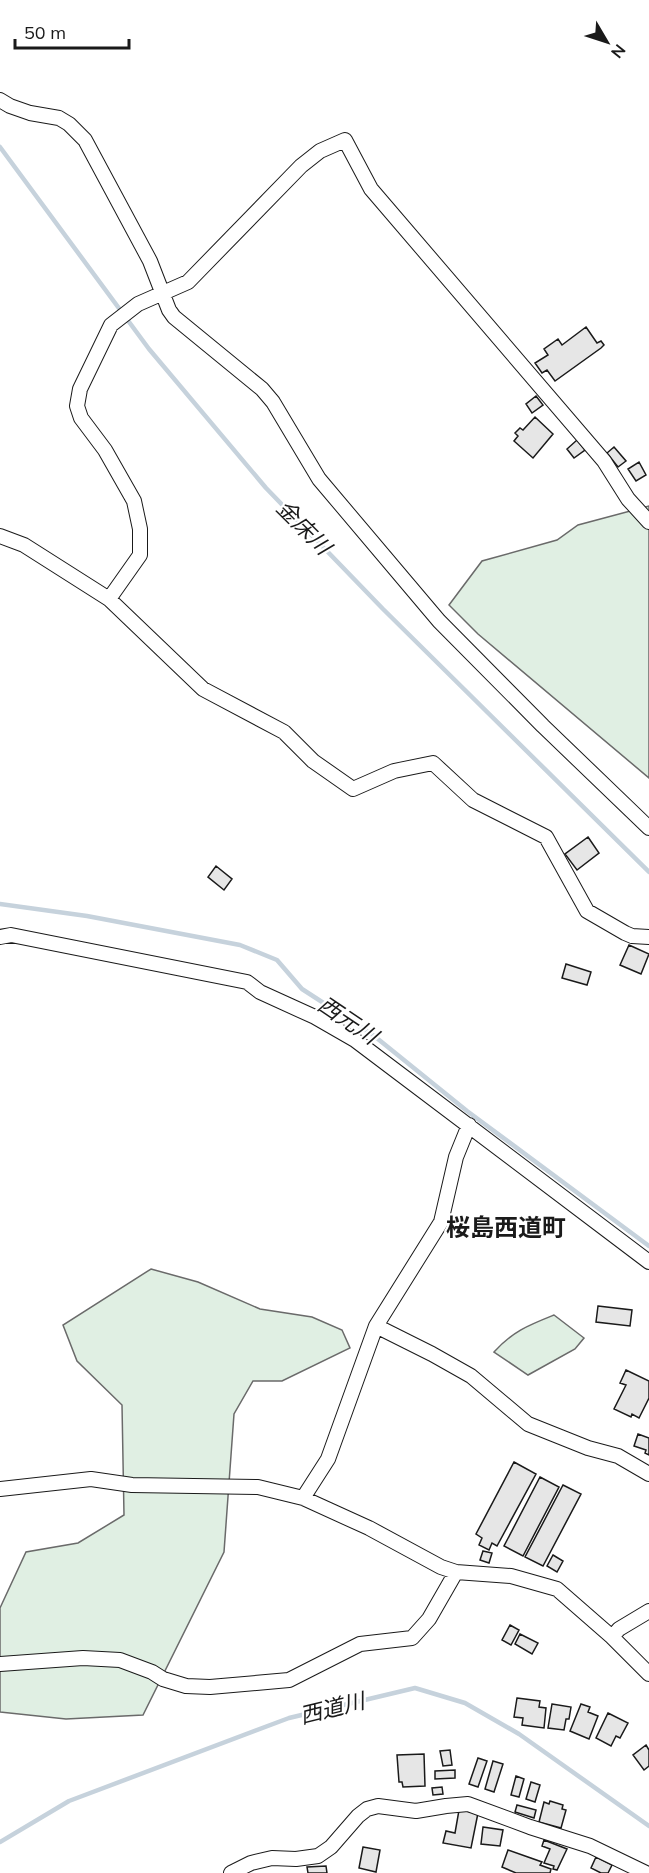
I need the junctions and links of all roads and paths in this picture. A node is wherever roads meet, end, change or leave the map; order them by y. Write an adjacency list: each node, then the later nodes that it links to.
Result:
1 (0, 100): 2 (street)
2 (163, 293): 3 (street); 5 (street); 6 (street)
3 (649, 522)
4 (0, 536): 5 (street)
5 (109, 599): 7 (street)
6 (649, 828)
7 (648, 935)
8 (0, 937): 9 (street)
9 (469, 1125): 10 (street); 11 (street)
10 (649, 1262)
11 (376, 1326): 12 (street); 14 (street)
12 (649, 1474)
13 (0, 1489): 14 (street)
14 (303, 1498): 15 (street)
15 (456, 1572): 17 (street); 18 (street)
16 (649, 1611): 17 (street)
17 (612, 1637): 19 (street)
18 (0, 1664)
19 (649, 1674)
20 (236, 1872): 21 (street)
21 (646, 1873)

